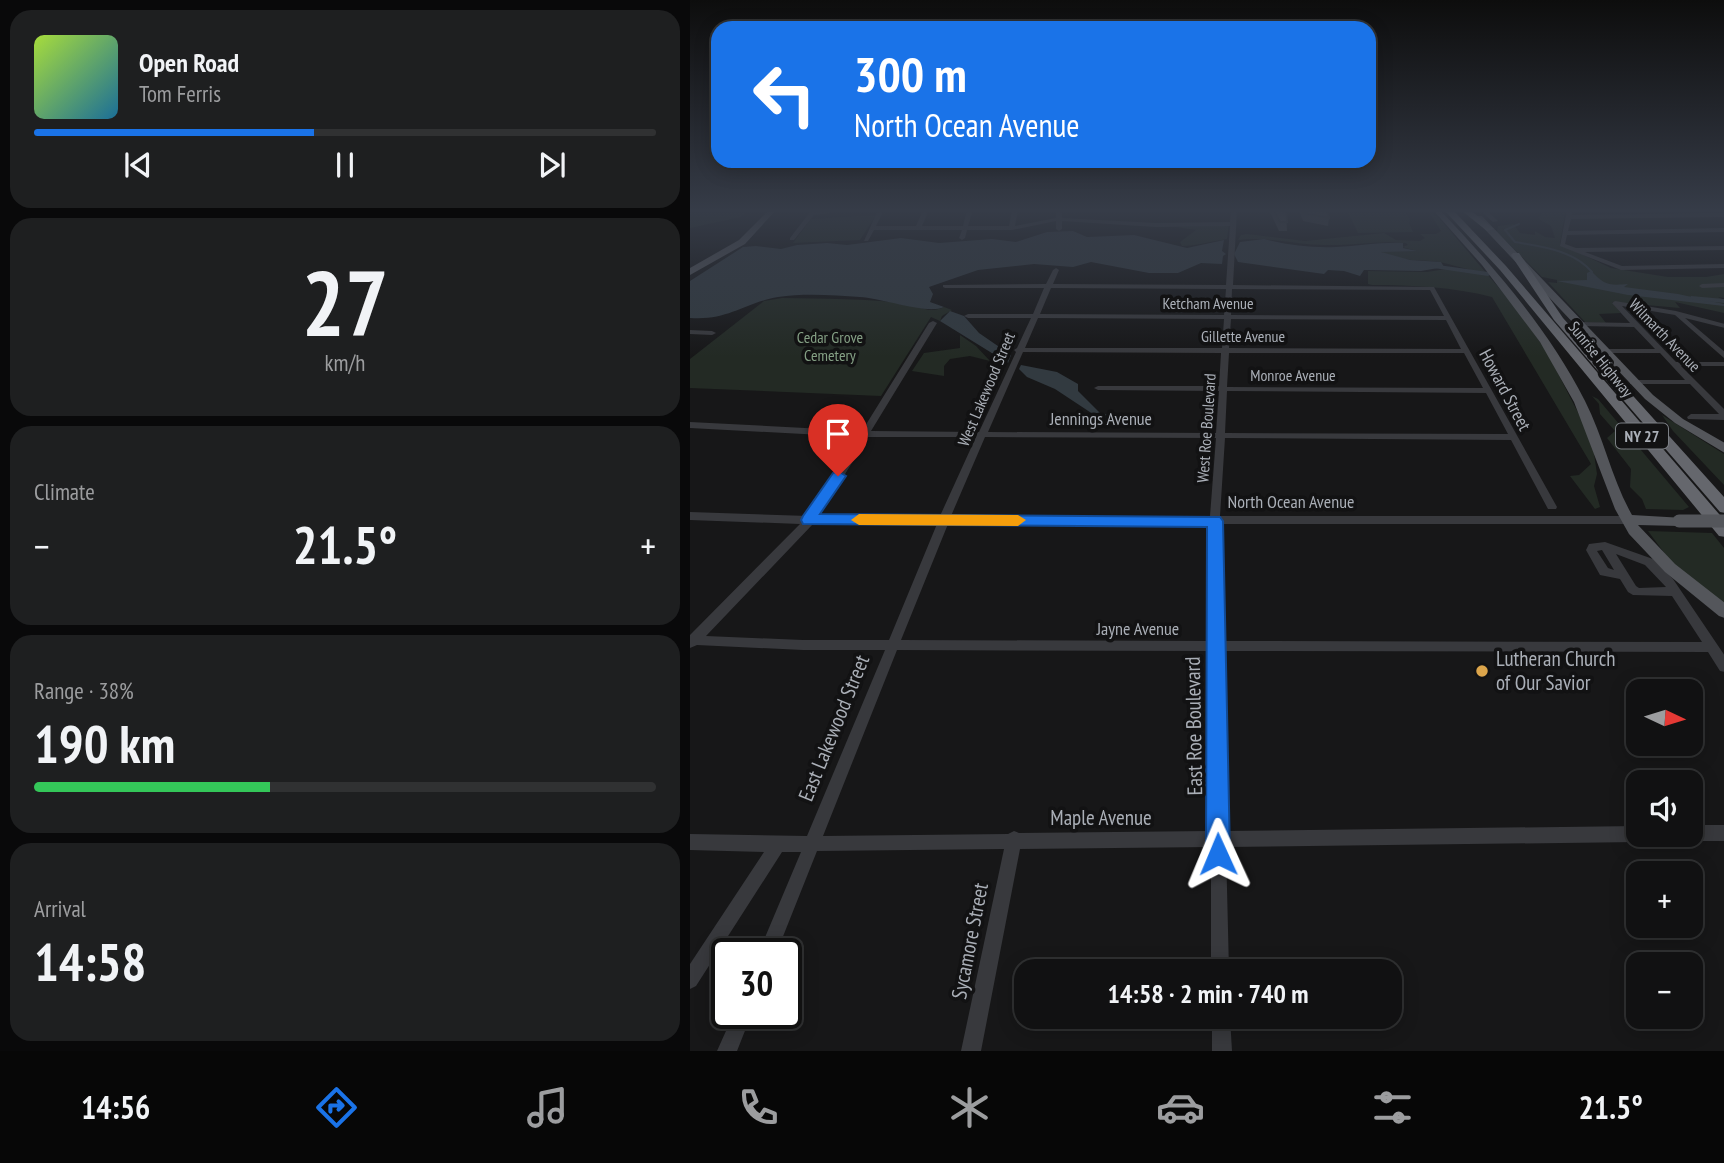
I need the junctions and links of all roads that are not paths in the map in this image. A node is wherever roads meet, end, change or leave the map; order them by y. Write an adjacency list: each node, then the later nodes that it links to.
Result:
1 (708, 259): 11 (main road)
2 (1231, 259): 17 (street, West Roe Boulevard)
3 (1482, 259): 9 (main road)
4 (1494, 259): 30 (highway, Sunrise Highway / NY 27)
5 (1506, 259): 23 (highway, Sunrise Highway / NY 27)
6 (1519, 259): 23 (highway)
7 (1520, 259): 25 (main road)
8 (1594, 259): 10 (street)
9 (1485, 263): 30 (highway); 57 (main road)
10 (1724, 266)
11 (690, 270)
12 (1056, 270): 16 (street, West Lakewood Street)
13 (1724, 285): 15 (street)
14 (945, 286): 16 (street)
15 (1702, 286)
16 (1048, 287): 17 (street); 20 (street, West Lakewood Street)
17 (1228, 287): 21 (street, West Roe Boulevard); 22 (street, Howard Street)
18 (1676, 313): 26 (street, Wilmarth Avenue); 27 (street); 36 (street)
19 (968, 316): 20 (street, Ketcham Avenue)
20 (1034, 316): 21 (street, Ketcham Avenue); 31 (street, West Lakewood Street)
21 (1227, 317): 22 (street, Ketcham Avenue); 32 (street, West Roe Boulevard)
22 (1448, 318): 33 (street, Howard Street)
23 (1558, 318): 53 (highway, Sunrise Highway / NY 27)
24 (933, 323): 47 (street)
25 (1581, 324): 26 (street); 34 (main road)
26 (1636, 325): 35 (street, Wilmarth Avenue)
27 (1724, 326)
28 (690, 332): 29 (street)
29 (712, 333)
30 (1561, 339): 60 (highway, Sunrise Highway / NY 27)
31 (1018, 350): 32 (street, Gillette Avenue); 48 (street, West Lakewood Street)
32 (1225, 350): 33 (street, Gillette Avenue); 42 (street, West Roe Boulevard)
33 (1467, 351): 43 (street, Howard Street)
34 (1605, 351): 35 (street); 39 (main road)
35 (1662, 351): 37 (street, Wilmarth Avenue)
36 (1724, 357)
37 (1674, 364): 38 (street); 40 (street, Wilmarth Avenue)
38 (1724, 364)
39 (1633, 382): 40 (street); 51 (main road)
40 (1691, 382): 45 (street, Wilmarth Avenue)
41 (1098, 388): 42 (street, Monroe Avenue)
42 (1222, 389): 43 (street, Monroe Avenue); 49 (street, West Roe Boulevard)
43 (1488, 391): 50 (street, Howard Street)
44 (1691, 416): 45 (street)
45 (1724, 416)
46 (690, 425): 47 (street, Jennings Avenue)
47 (864, 434): 48 (street, Jennings Avenue); 55 (street)
48 (982, 434): 49 (street, Jennings Avenue); 56 (street, West Lakewood Street)
49 (1219, 436): 50 (street, Jennings Avenue); 58 (street, West Roe Boulevard)
50 (1512, 437): 52 (street, Howard Street)
51 (1724, 449)
52 (1552, 507)
53 (1724, 508)
54 (690, 516): 55 (street, North Ocean Avenue)
55 (809, 520): 56 (street, North Ocean Avenue); 63 (street)
56 (945, 520): 58 (street, North Ocean Avenue); 64 (street, East Lakewood Street)
57 (1627, 520): 58 (street, North Ocean Avenue); 59 (main road, North Ocean Avenue, bridge); 62 (main road)
58 (1215, 521): 65 (street, East Roe Boulevard)
59 (1724, 521)
60 (1724, 532)
61 (1675, 592): 61 (street); 66 (street)
62 (1724, 612)
63 (691, 641): 64 (street, Jayne Avenue)
64 (892, 645): 65 (street, Jayne Avenue); 75 (street, East Lakewood Street)
65 (1216, 647): 66 (street, Jayne Avenue); 71 (street, East Roe Boulevard)
66 (1711, 647): 67 (street)
67 (1724, 667)
68 (1703, 833): 69 (street)
69 (1724, 833)
70 (1626, 834): 71 (street, Maple Avenue)
71 (1218, 838): 72 (street, Maple Avenue); 77 (street, East Roe Boulevard)
72 (1014, 839): 75 (street, Maple Avenue); 82 (street, Sycamore Street)
73 (690, 842): 74 (street, Maple Avenue)
74 (778, 844): 75 (street, Maple Avenue); 78 (street)
75 (812, 844): 76 (street, East Lakewood Street)
76 (774, 938)
77 (1220, 959)
78 (690, 980)
79 (736, 1029): 81 (street)
80 (1221, 1029): 83 (street)
81 (727, 1051)
82 (971, 1051)
83 (1222, 1051)

